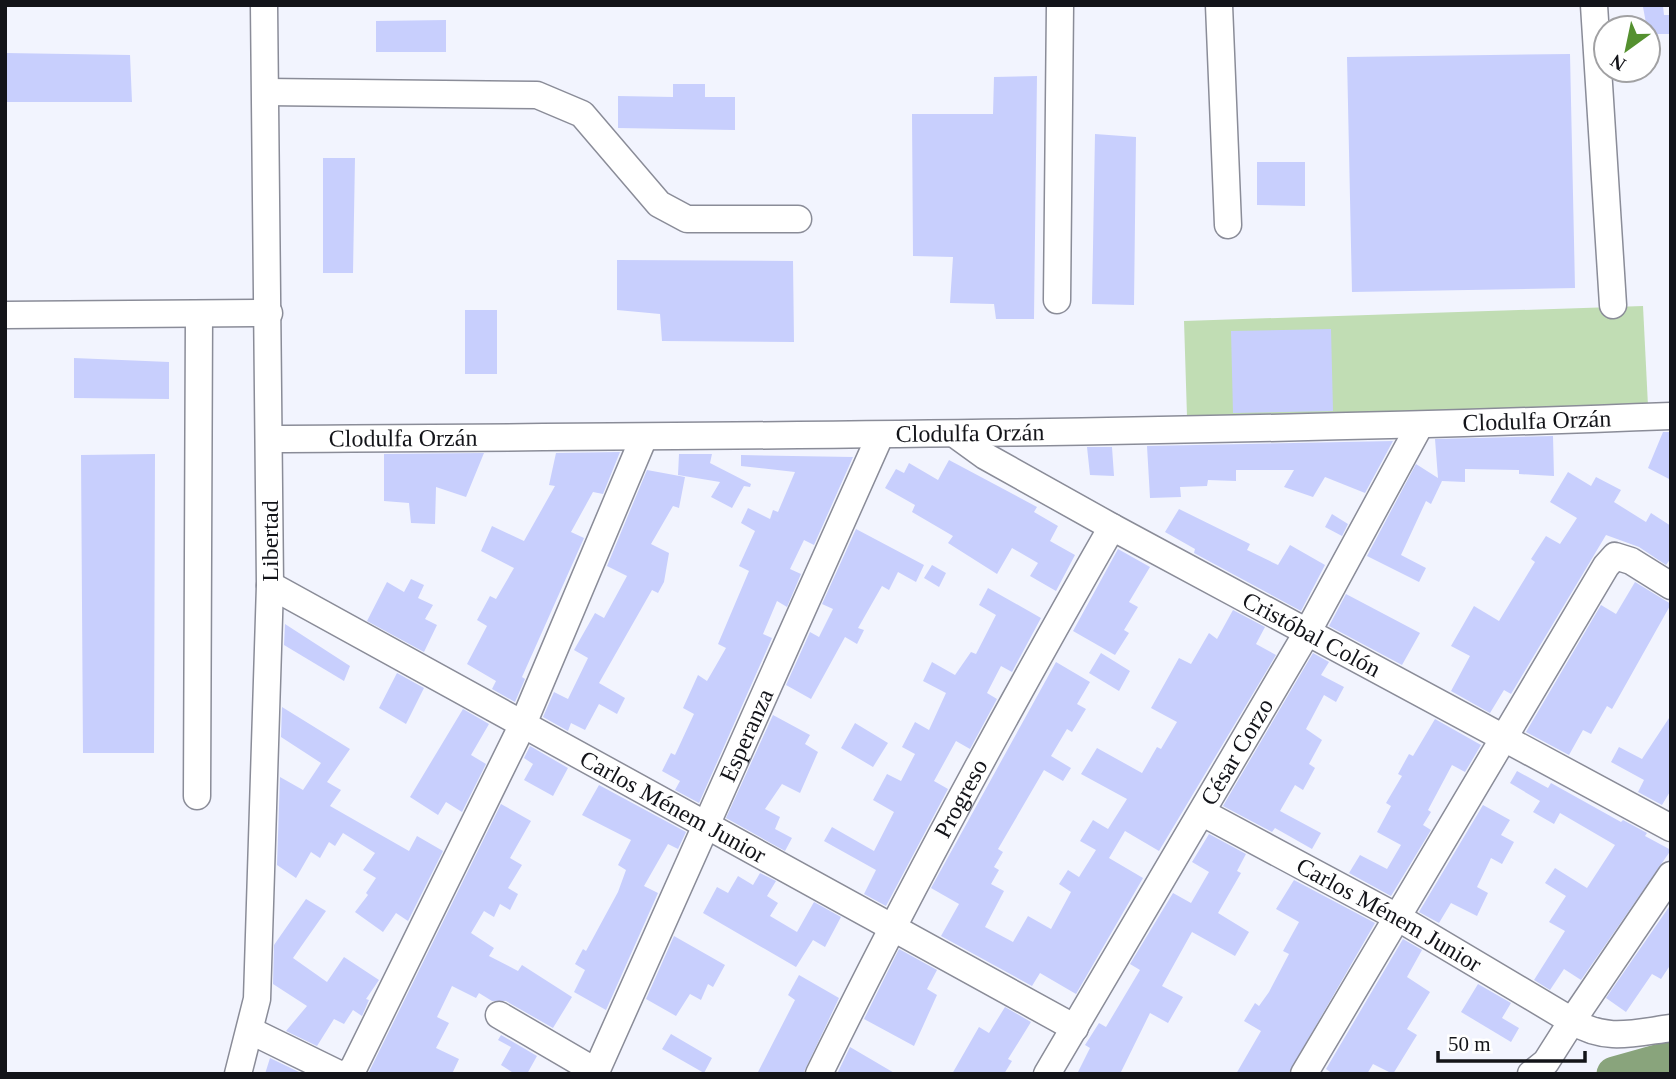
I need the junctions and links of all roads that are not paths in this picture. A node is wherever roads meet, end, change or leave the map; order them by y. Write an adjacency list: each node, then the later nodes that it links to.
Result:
1 (264, 5): 5 (street, Libertad)
2 (1060, 5): 8 (street)
3 (1219, 5): 7 (street)
4 (1594, 5): 9 (street)
5 (266, 92): 6 (street); 10 (street, Libertad)
6 (798, 219)
7 (1228, 225)
8 (1057, 300)
9 (1613, 305)
10 (269, 313): 11 (street); 18 (street, Libertad)
11 (199, 314): 12 (street); 25 (street)
12 (5, 315)
13 (1671, 416): 14 (street, Clodulfa Orzán)
14 (1420, 425): 15 (street, Clodulfa Orzán); 22 (street, César Corzo)
15 (956, 435): 16 (street, Clodulfa Orzán); 19 (street, Cristóbal Colón)
16 (880, 436): 17 (street, Clodulfa Orzán); 27 (street, Esperanza)
17 (644, 437): 18 (street, Clodulfa Orzán); 23 (street)
18 (270, 439): 20 (street, Libertad)
19 (1112, 527): 22 (street, Cristóbal Colón); 31 (street, Progreso)
20 (270, 585): 23 (street, Carlos Ménem Junior); 36 (street, Libertad)
21 (1671, 586): 24 (street)
22 (1308, 631): 24 (street, Cristóbal Colón); 26 (street, César Corzo)
23 (523, 724): 27 (street, Carlos Ménem Junior); 40 (street)
24 (1504, 737): 28 (street, Cristóbal Colón); 30 (street)
25 (197, 796)
26 (1203, 813): 30 (street, Carlos Ménem Junior); 34 (street, César Corzo)
27 (708, 825): 31 (street, Carlos Ménem Junior); 37 (street, Esperanza)
28 (1671, 828)
29 (1671, 875): 33 (street)
30 (1397, 917): 33 (street, Carlos Ménem Junior); 43 (street)
31 (891, 926): 34 (street, Carlos Ménem Junior); 41 (street, Progreso)
32 (499, 1015): 37 (street)
33 (1572, 1021): 35 (street, Carlos Ménem Junior); 44 (street)
34 (1075, 1028): 42 (street, César Corzo)
35 (1671, 1028)
36 (251, 1031): 38 (street, Libertad); 39 (street)
37 (595, 1072)
38 (238, 1074)
39 (339, 1074)
40 (348, 1074)
41 (818, 1074)
42 (1047, 1074)
43 (1304, 1074)
44 (1531, 1074)

